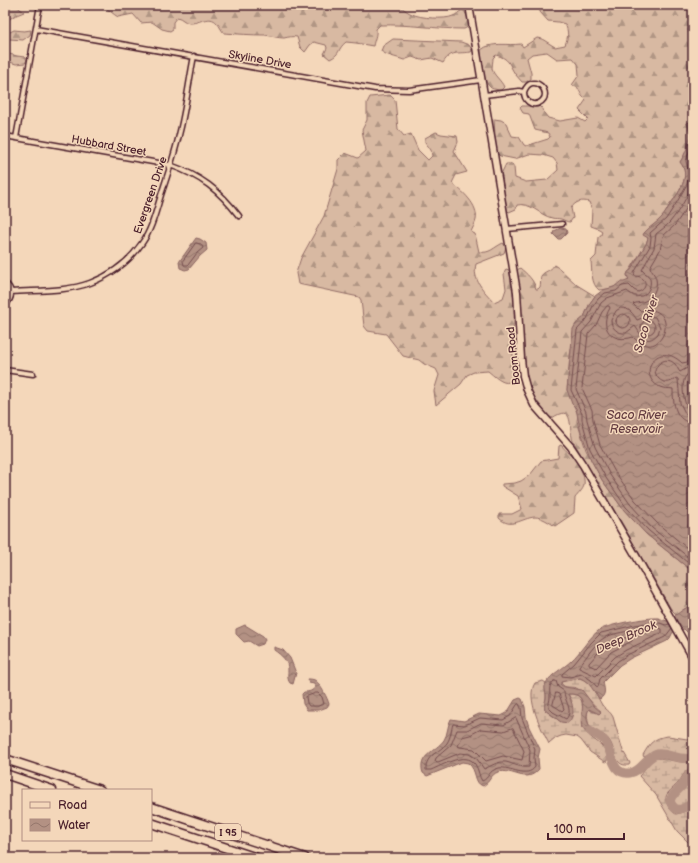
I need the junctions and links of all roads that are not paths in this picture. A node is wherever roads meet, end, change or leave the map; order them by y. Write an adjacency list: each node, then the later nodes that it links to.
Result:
1 (40, 5): 3 (street)
2 (469, 5): 5 (street, Boom Road)
3 (36, 29): 4 (street, Skyline Drive); 9 (street)
4 (194, 56): 5 (street, Skyline Drive); 10 (street, Evergreen Drive)
5 (481, 80): 7 (street, Boom Road)
6 (524, 92): 6 (street); 7 (street)
7 (484, 95): 13 (street, Boom Road)
8 (5, 136): 9 (street, Hubbard Street)
9 (16, 138): 10 (street, Hubbard Street)
10 (170, 165): 11 (street, Hubbard Street); 15 (street, Evergreen Drive)
11 (239, 216)
12 (562, 224): 13 (street)
13 (507, 229): 19 (street, Boom Road)
14 (5, 283): 15 (street)
15 (11, 292): 16 (street)
16 (5, 305)
17 (5, 370): 18 (street)
18 (33, 374)
19 (693, 658)
20 (5, 759): 23 (highway)
21 (5, 774): 22 (highway)
22 (49, 789)
23 (97, 789)
24 (152, 807): 27 (highway, I 95)
25 (152, 823): 26 (highway, I 95)
26 (257, 858)
27 (305, 858)

